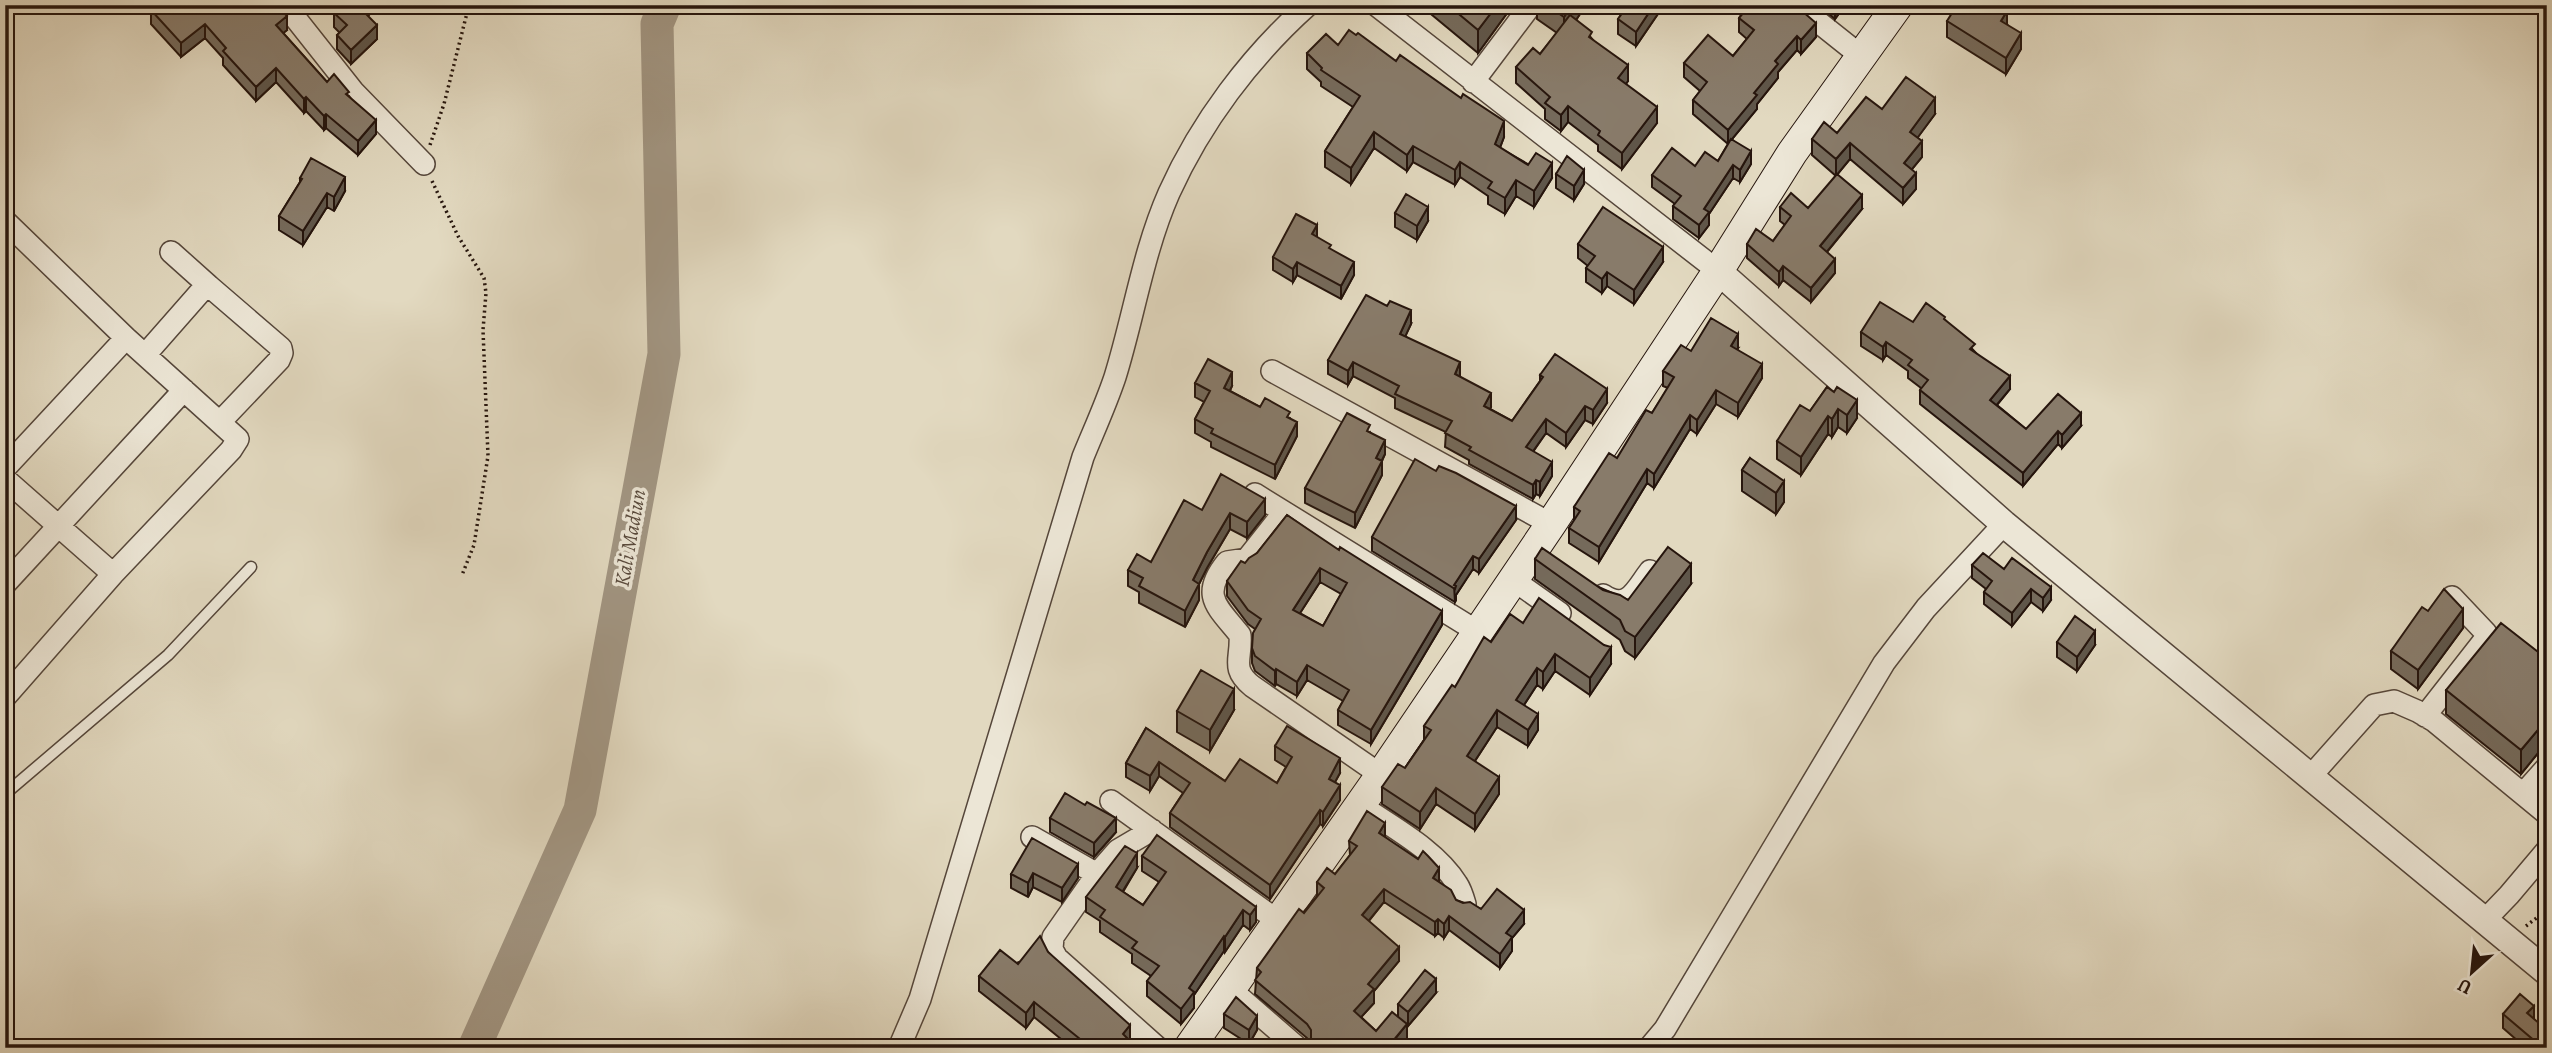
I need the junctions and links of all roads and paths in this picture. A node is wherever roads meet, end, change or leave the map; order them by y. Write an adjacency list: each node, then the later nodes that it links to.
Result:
1 (285, 5): 10 (street)
2 (468, 5): 10 (path)
3 (1308, 5): 56 (street)
4 (1377, 5): 9 (street)
5 (1531, 5): 9 (street)
6 (1797, 5): 8 (street)
7 (1898, 5): 8 (main road)
8 (1861, 56): 13 (main road)
9 (1473, 82): 13 (street)
10 (424, 164): 30 (path)
11 (5, 221): 15 (street)
12 (171, 251): 14 (street)
13 (1718, 271): 25 (street); 26 (main road)
14 (209, 286): 16 (street); 19 (street)
15 (126, 338): 16 (street); 20 (street)
16 (145, 355): 18 (street)
17 (1272, 371): 26 (street)
18 (184, 390): 19 (street); 24 (street)
19 (220, 422): 29 (street)
20 (5, 468)
21 (5, 479): 24 (street)
22 (1255, 494): 23 (street)
23 (1284, 512): 36 (street); 40 (street)
24 (59, 524): 29 (street); 32 (street)
25 (2004, 524): 41 (street); 60 (street)
26 (1547, 544): 31 (main road)
27 (251, 567): 42 (lane)
28 (1650, 571): 33 (street)
29 (113, 574): 37 (street)
30 (462, 575)
31 (1512, 579): 35 (street); 36 (main road)
32 (5, 584)
33 (1589, 585)
34 (2452, 597): 38 (street)
35 (1579, 627)
36 (1478, 632): 40 (main road)
37 (5, 697)
38 (2425, 716): 41 (street); 43 (street)
39 (2547, 767): 43 (street)
40 (1381, 775): 45 (main road)
41 (2310, 777): 53 (street)
42 (5, 794)
43 (2523, 794): 46 (street)
44 (1111, 801): 47 (street)
45 (1360, 805): 51 (street); 52 (main road)
46 (2547, 814)
47 (1152, 830): 50 (street); 52 (street)
48 (1032, 837): 50 (street)
49 (2547, 850): 53 (street)
50 (1097, 874): 57 (street)
51 (1465, 904)
52 (1278, 921): 55 (main road)
53 (2484, 921): 54 (street)
54 (2547, 972)
55 (1230, 989): 58 (main road); 59 (street)
56 (900, 1048)
57 (1158, 1048)
58 (1189, 1048)
59 (1298, 1048)
60 (1649, 1048)

